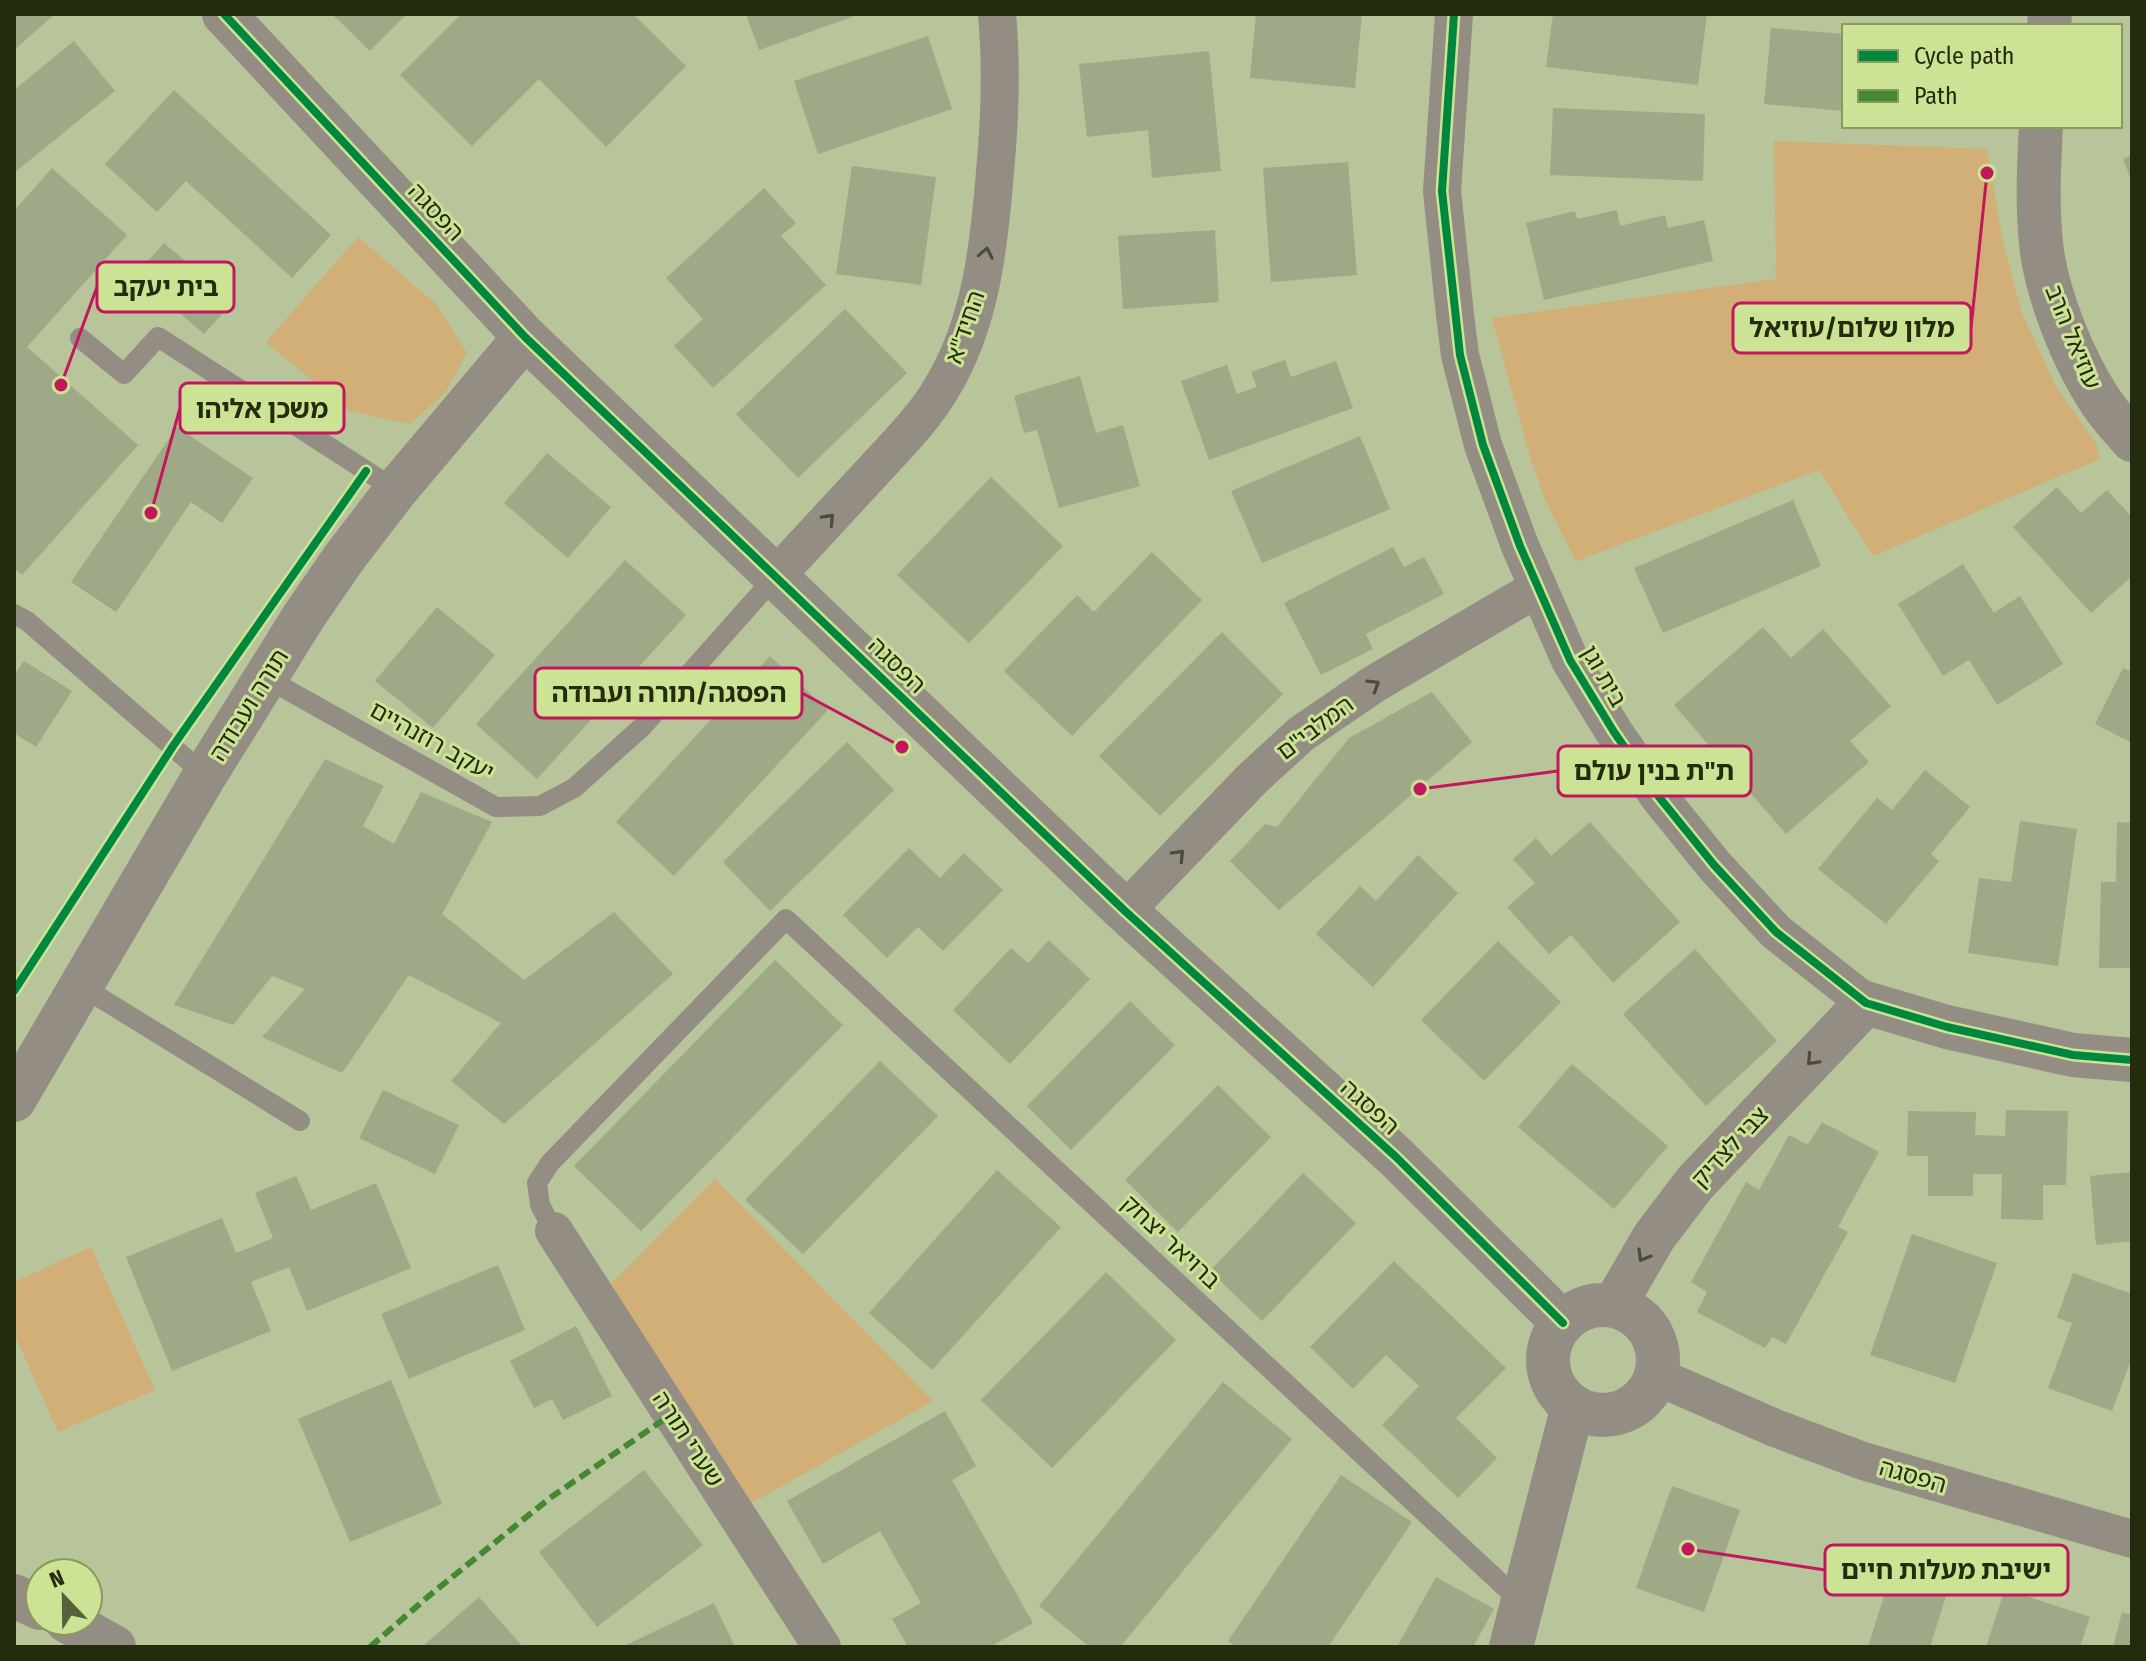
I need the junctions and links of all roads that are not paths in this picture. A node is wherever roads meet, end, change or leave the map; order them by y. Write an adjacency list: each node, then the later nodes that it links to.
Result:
1 (224, 14): 5 (street, הפסגה)
2 (997, 14): 9 (street, החיד"א, one-way to 2)
3 (1454, 14): 10 (street, בית וגן)
4 (2041, 128): 7 (street, עוזיאל הרב)
5 (525, 337): 8 (street, תורה ועבודה); 9 (street, הפסגה)
6 (80, 338): 8 (lane)
7 (2132, 440)
8 (396, 490): 12 (street, תורה ועבודה)
9 (776, 576): 12 (lane, יעקב רוזנהיים); 14 (street, הפסגה)
10 (1538, 588): 14 (street, המלבי"ם, one-way to 10); 16 (street, בית וגן)
11 (14, 614): 13 (lane)
12 (266, 678): 13 (street, תורה ועבודה)
13 (205, 775): 15 (street, תורה ועבודה)
14 (1125, 911): 22 (street, הפסגה)
15 (81, 986): 18 (street, תורה ועבודה); 19 (lane)
16 (1866, 1003): 17 (street, בית וגן); 21 (street, צבי לצדיק, one-way to 21)
17 (2132, 1060)
18 (14, 1100)
19 (300, 1121)
20 (554, 1231): 26 (lane, ברויאר יצחק); 29 (street, שערי תורה)
21 (1614, 1306): 22 (street); 23 (street)
22 (1563, 1323): 24 (street)
23 (1656, 1376): 24 (street); 25 (street, הפסגה)
24 (1573, 1406): 26 (street)
25 (2132, 1539)
26 (1521, 1602): 30 (street)
27 (96, 1637): 28 (street)
28 (114, 1647)
29 (822, 1647)
30 (1511, 1647)

